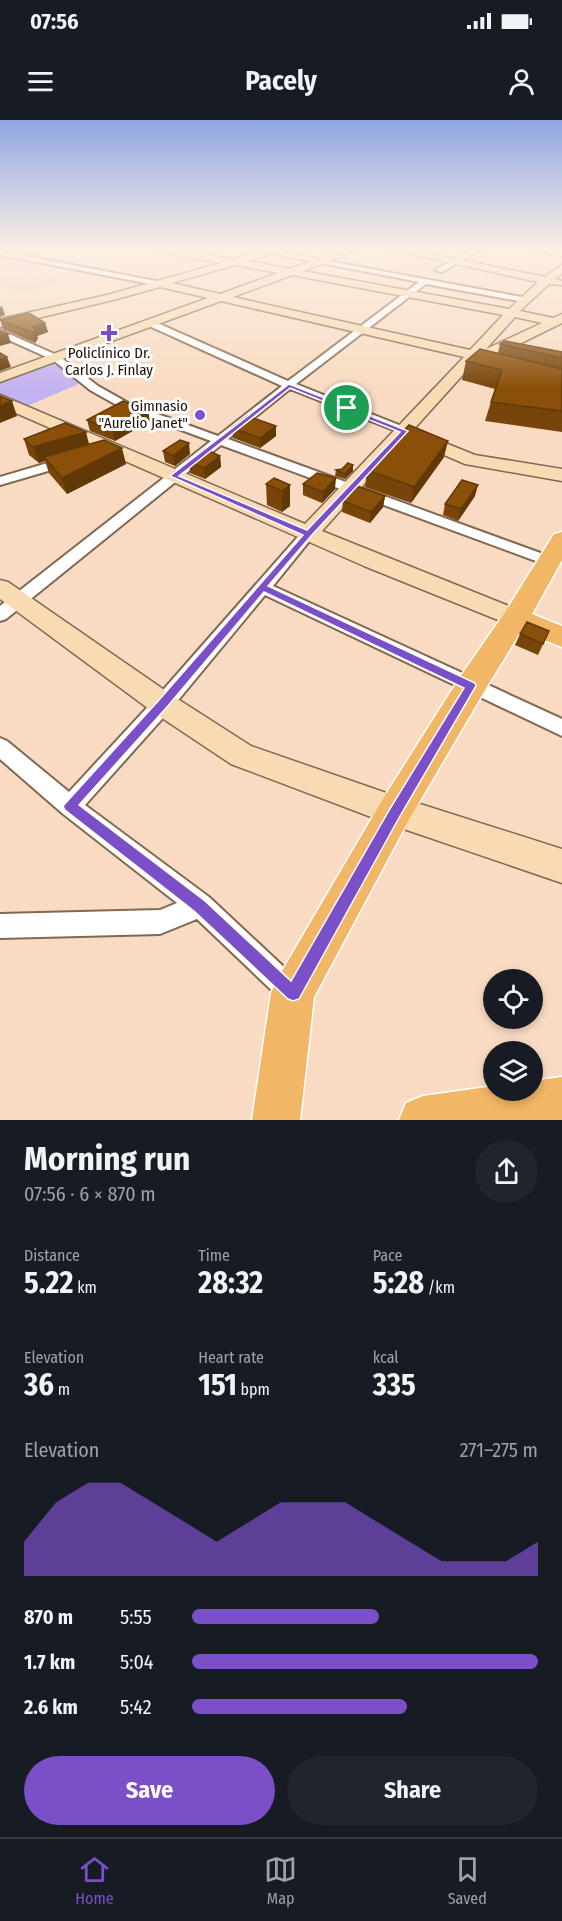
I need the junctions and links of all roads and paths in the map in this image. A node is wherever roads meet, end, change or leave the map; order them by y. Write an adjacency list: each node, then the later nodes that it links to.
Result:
1 (113, 296): 12 (street)
2 (215, 296): 8 (street)
3 (225, 296): 8 (street)
4 (409, 296): 14 (street)
5 (420, 296): 10 (street)
6 (500, 296): 9 (street)
7 (529, 296): 9 (street)
8 (221, 297): 13 (street); 14 (street)
9 (524, 300): 10 (street)
10 (512, 313): 11 (street); 16 (street)
11 (559, 320): 16 (street)
12 (0, 323)
13 (150, 323): 18 (street); 21 (street)
14 (363, 330): 19 (street); 21 (street)
15 (0, 333): 18 (street)
16 (487, 348): 17 (street); 19 (street)
17 (515, 357)
18 (56, 358): 20 (street); 24 (street)
19 (478, 360): 23 (street)
20 (0, 378)
21 (289, 385): 23 (street); 24 (street)
22 (0, 400): 25 (street)
23 (405, 431): 26 (street); 29 (street)
24 (219, 441): 27 (street); 29 (street)
25 (108, 449): 27 (street); 28 (street)
26 (562, 475)
27 (173, 476): 30 (street); 34 (street)
28 (0, 481)
29 (350, 489): 30 (street); 32 (street)
30 (308, 534): 33 (street); 35 (street)
31 (562, 539): 32 (main road)
32 (549, 561): 35 (main road)
33 (262, 587): 37 (street); 38 (street)
34 (5, 601): 38 (street)
35 (516, 618): 36 (main road); 37 (main road)
36 (562, 637)
37 (471, 686): 39 (street); 42 (main road)
38 (163, 704): 41 (street); 42 (street)
39 (562, 728)
40 (0, 747): 41 (street)
41 (70, 806): 44 (street)
42 (395, 811): 43 (street); 46 (main road)
43 (562, 866)
44 (200, 906): 45 (street); 46 (street)
45 (0, 926)
46 (293, 993): 49 (main road)
47 (562, 1101): 48 (main road)
48 (494, 1116): 50 (main road)
49 (276, 1120)
50 (423, 1120)

